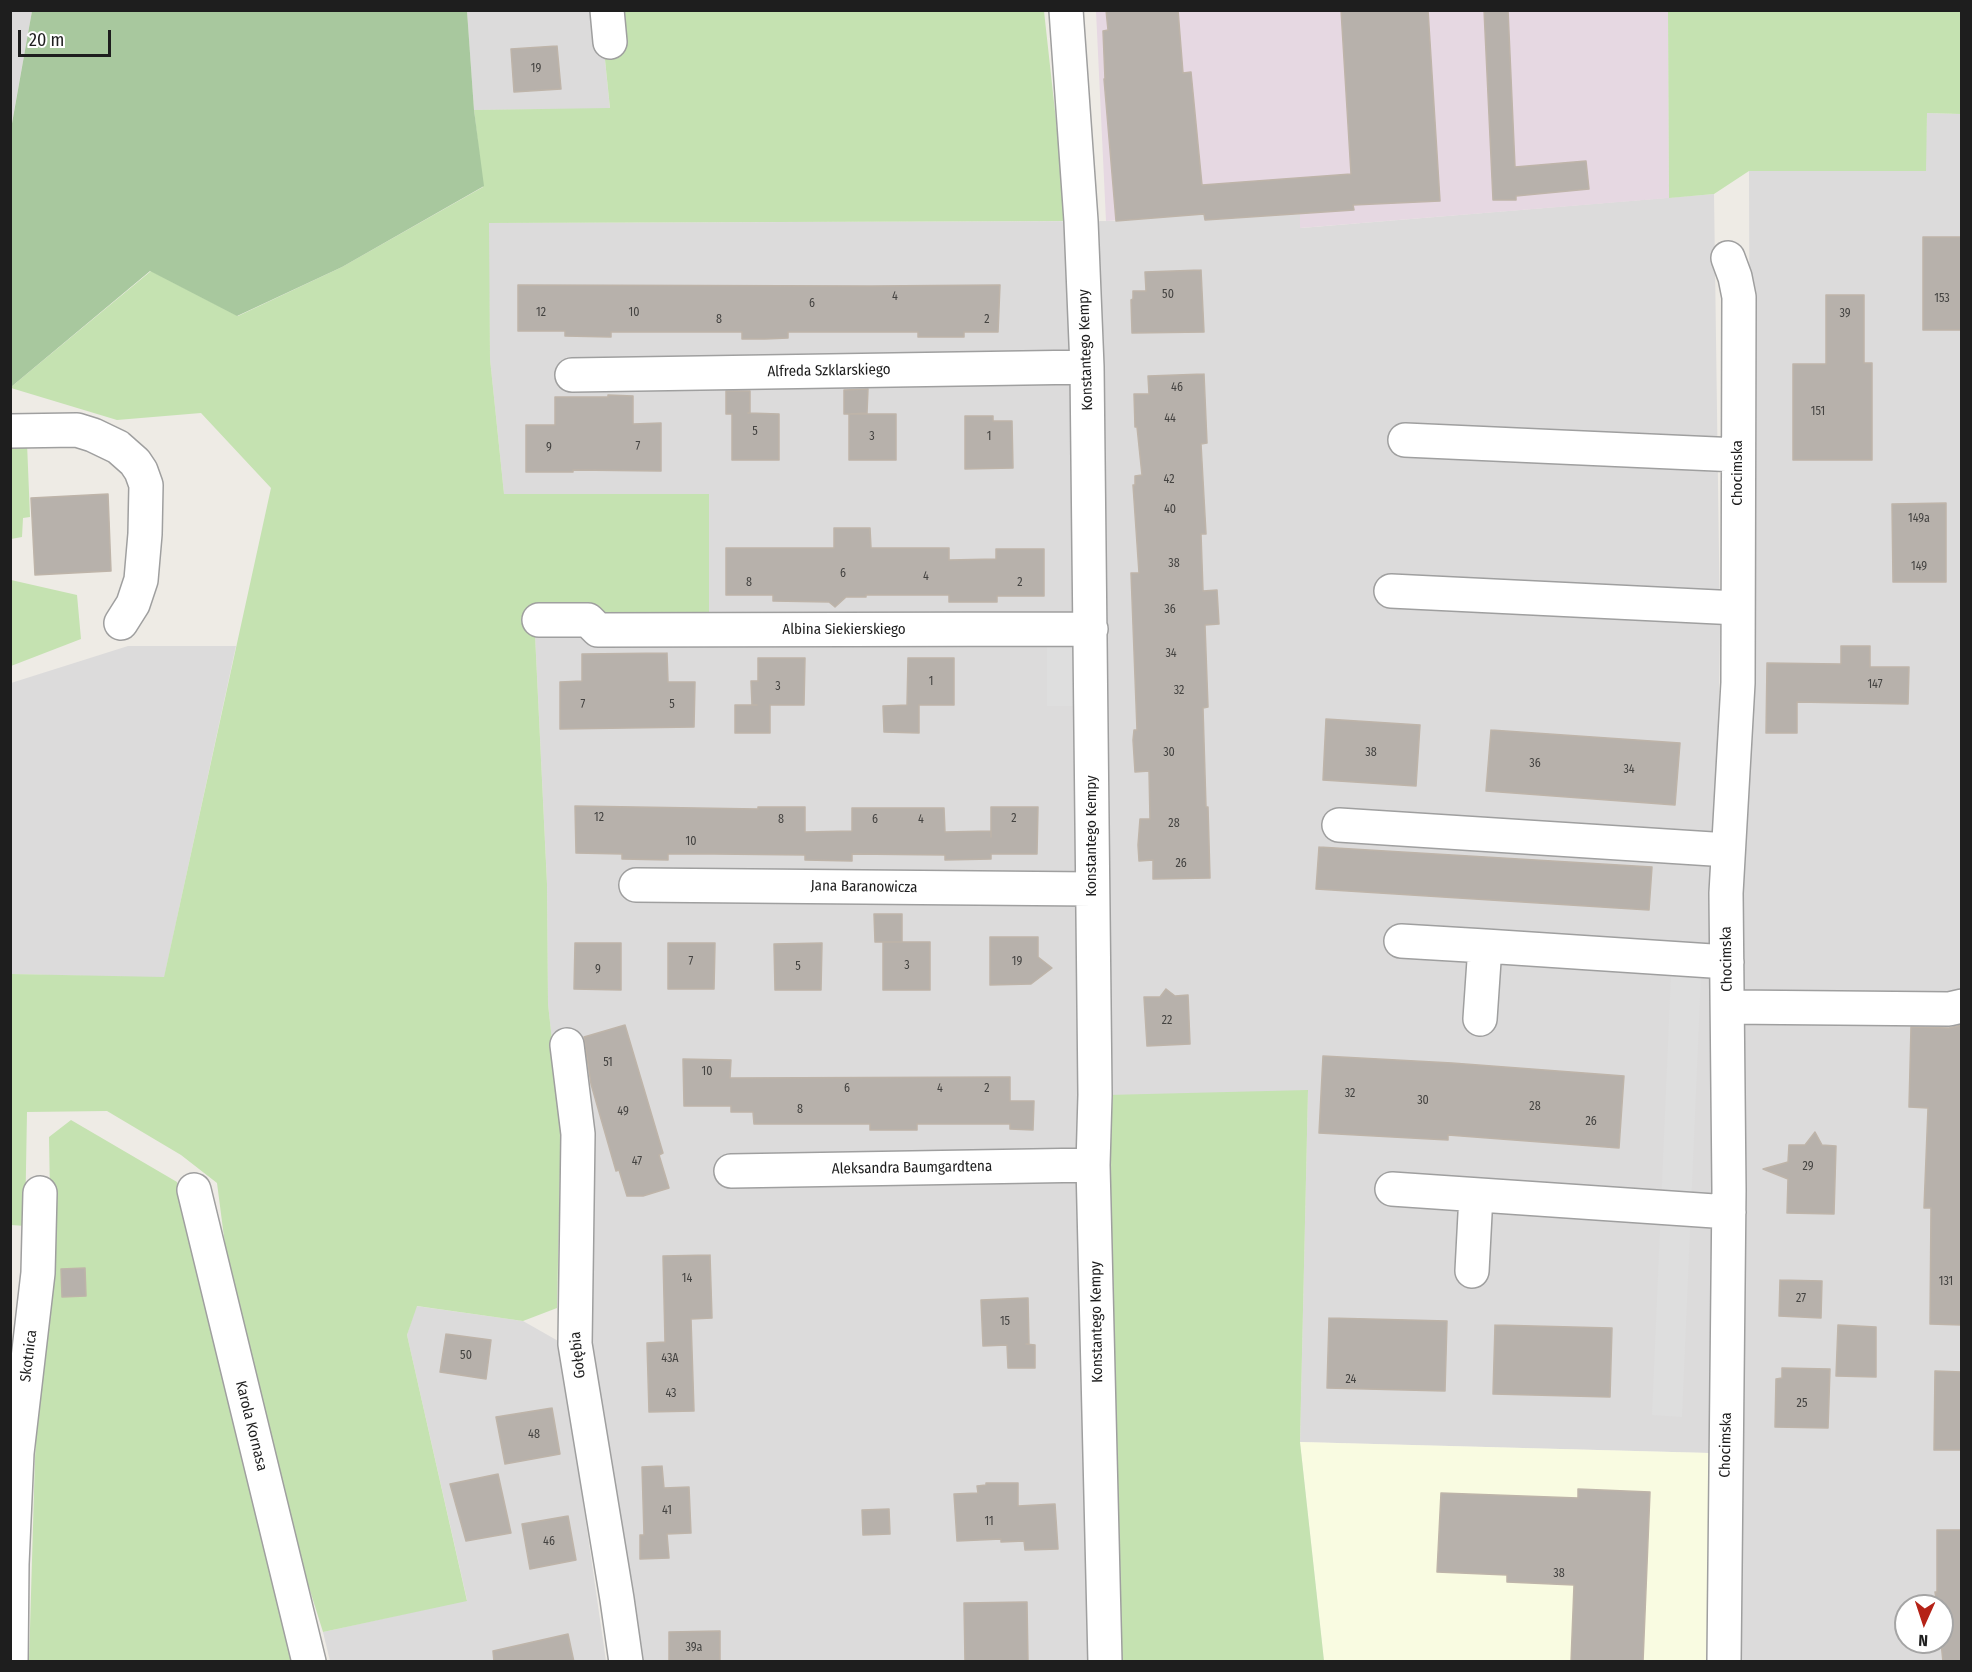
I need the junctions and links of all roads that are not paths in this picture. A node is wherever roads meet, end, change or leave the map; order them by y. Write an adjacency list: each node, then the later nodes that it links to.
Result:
1 (1066, 10): 3 (street, Konstantego Kempy)
2 (1728, 258): 7 (street, Chocimska)
3 (1087, 367): 4 (street, Alfreda Szklarskiego); 12 (street, Konstantego Kempy)
4 (572, 375)
5 (10, 431): 11 (street)
6 (1406, 440): 7 (street)
7 (1738, 454): 9 (street, Chocimska)
8 (1390, 591): 9 (street)
9 (1738, 608): 14 (street, Chocimska)
10 (539, 620): 12 (street, Albina Siekierskiego)
11 (121, 623)
12 (1090, 629): 16 (street, Konstantego Kempy)
13 (1339, 825): 14 (street)
14 (1728, 850): 19 (street, Chocimska)
15 (636, 885): 16 (street, Jana Baranowicza)
16 (1092, 889): 24 (street, Konstantego Kempy)
17 (1401, 941): 18 (street)
18 (1485, 946): 19 (street); 22 (street)
19 (1727, 962): 21 (street, Chocimska)
20 (1962, 1006): 21 (street)
21 (1728, 1007): 30 (street, Chocimska)
22 (1480, 1018)
23 (567, 1045): 34 (street, Gołębia)
24 (1094, 1165): 25 (street, Aleksandra Baumgardtena); 35 (street, Konstantego Kempy)
25 (731, 1171)
26 (1392, 1189): 29 (street)
27 (194, 1190): 33 (street, Karola Kornasa)
28 (40, 1193): 32 (street, Skotnica)
29 (1476, 1195): 30 (street); 31 (street)
30 (1729, 1212): 36 (street, Chocimska)
31 (1472, 1271)
32 (11, 1662)
33 (309, 1662)
34 (626, 1662)
35 (1105, 1662)
36 (1724, 1662)

